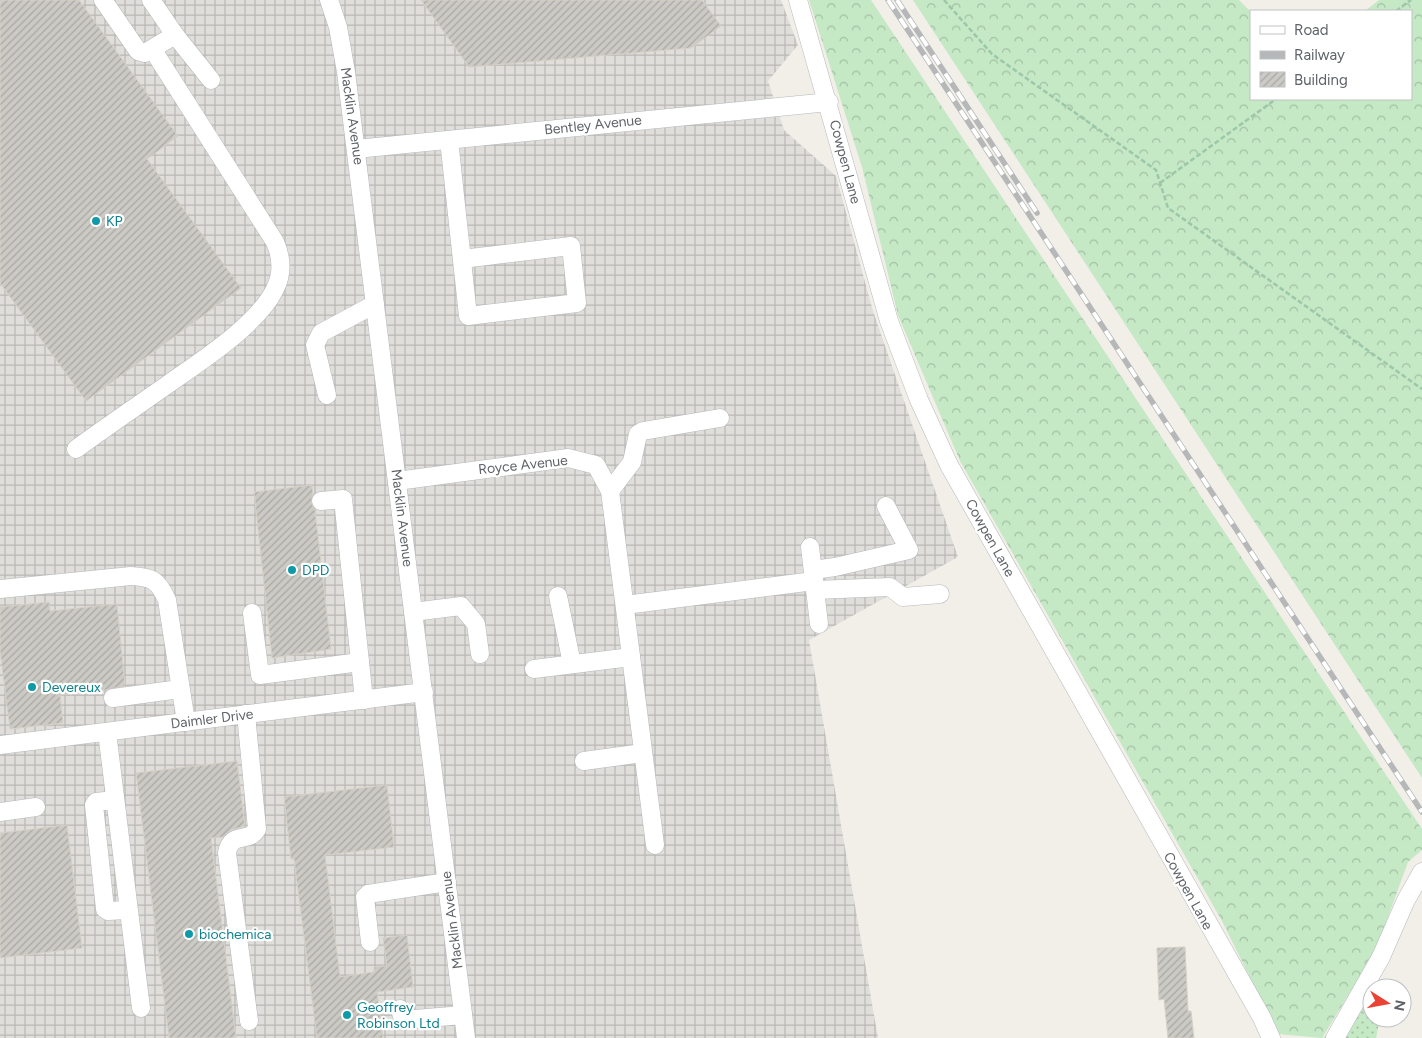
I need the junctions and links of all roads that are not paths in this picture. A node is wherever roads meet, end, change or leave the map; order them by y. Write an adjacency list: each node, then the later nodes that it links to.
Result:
1 (103, 0): 6 (street)
2 (151, 0): 5 (street)
3 (329, 0): 10 (street, Macklin Avenue)
4 (798, 0): 8 (street, Cowpen Lane)
5 (175, 35): 6 (street); 7 (street)
6 (153, 50): 15 (street)
7 (211, 80)
8 (829, 102): 9 (street, Bentley Avenue); 55 (street, Cowpen Lane)
9 (449, 140): 10 (street, Bentley Avenue); 11 (street)
10 (356, 149): 12 (street, Macklin Avenue)
11 (462, 259): 11 (street)
12 (375, 304): 13 (street); 16 (street, Macklin Avenue)
13 (327, 395)
14 (720, 418): 17 (street)
15 (76, 449)
16 (397, 481): 17 (street, Royce Avenue); 26 (street, Macklin Avenue)
17 (610, 491): 25 (street, Royce Avenue)
18 (322, 501): 31 (street)
19 (886, 506): 21 (street)
20 (810, 547): 21 (street)
21 (814, 580): 23 (street); 25 (street); 28 (street)
22 (0, 590): 34 (street)
23 (940, 594)
24 (558, 596): 32 (street)
25 (625, 605): 30 (street, Royce Avenue)
26 (414, 612): 29 (street); 35 (street, Macklin Avenue)
27 (252, 613): 31 (street)
28 (819, 624)
29 (480, 654)
30 (631, 657): 32 (street); 42 (street, Royce Avenue)
31 (360, 662): 37 (street)
32 (572, 664): 33 (street)
33 (534, 669)
34 (180, 689): 36 (street); 39 (street)
35 (424, 692): 37 (street, Daimler Drive); 48 (street, Macklin Avenue)
36 (114, 698)
37 (364, 700): 38 (street, Daimler Drive)
38 (246, 714): 39 (street, Daimler Drive); 53 (street)
39 (186, 722): 40 (street, Daimler Drive)
40 (107, 732): 41 (street, Daimler Drive); 50 (street)
41 (0, 745)
42 (643, 753): 43 (street); 46 (street, Royce Avenue)
43 (584, 760)
44 (36, 807): 45 (street)
45 (0, 812)
46 (655, 845)
47 (1422, 872): 56 (street)
48 (447, 882): 49 (street); 52 (street, Macklin Avenue)
49 (370, 942)
50 (141, 1008)
51 (400, 1009): 52 (street)
52 (463, 1015): 54 (street, Macklin Avenue)
53 (249, 1021)
54 (466, 1038)
55 (1270, 1038)
56 (1335, 1038)

